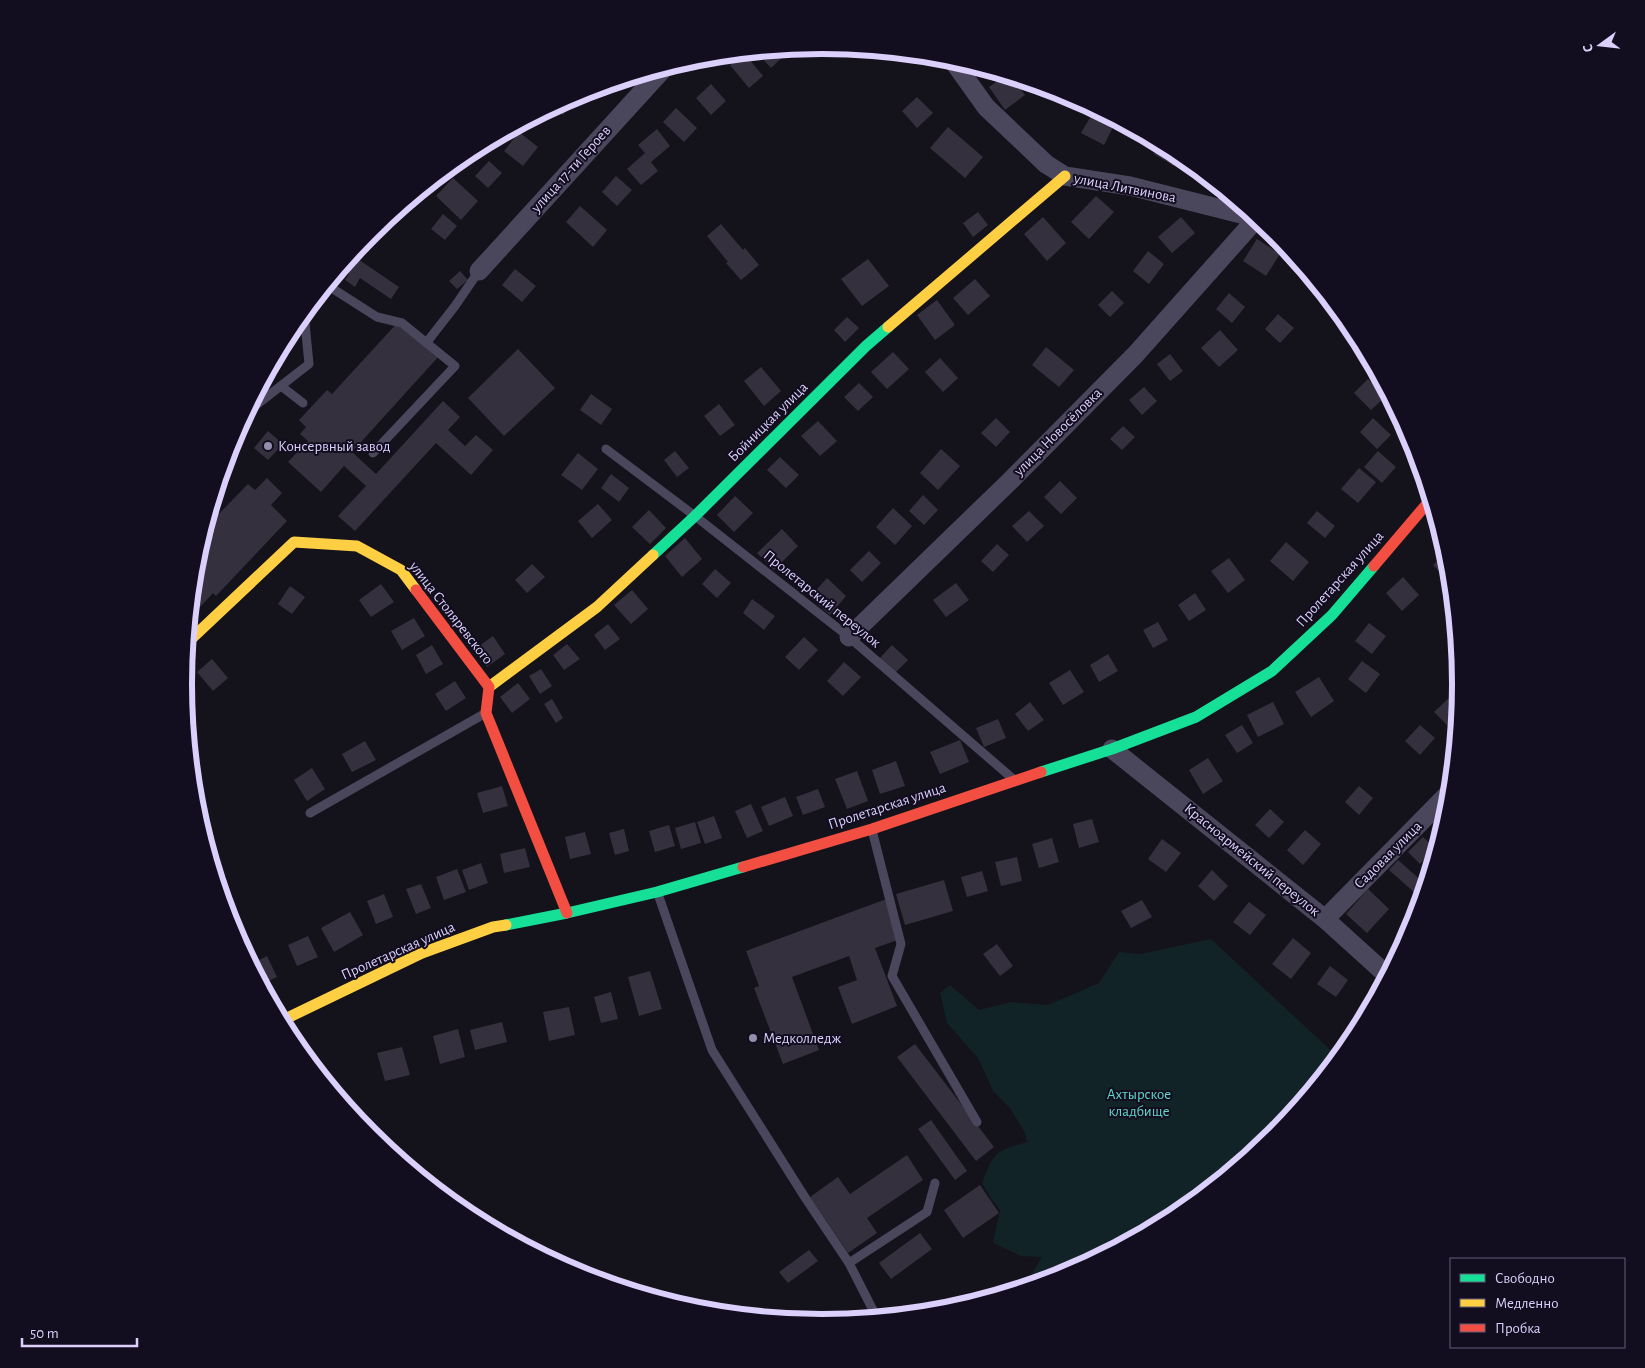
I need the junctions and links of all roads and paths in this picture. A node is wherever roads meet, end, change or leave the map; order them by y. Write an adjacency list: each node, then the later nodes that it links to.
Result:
1 (959, 69): 3 (street, улица Литвинова)
2 (657, 76): 6 (street, улица 17-ти Героев)
3 (1065, 176): 4 (street, улица Литвинова); 16 (street, Бойницкая улица)
4 (1243, 214)
5 (1252, 223): 18 (street, улица Новосёловка)
6 (479, 271): 9 (lane)
7 (332, 288): 9 (lane)
8 (305, 324): 10 (lane)
9 (426, 342): 14 (lane)
10 (281, 386): 11 (lane); 12 (lane)
11 (303, 403)
12 (257, 404)
13 (606, 449): 16 (lane, Пролетарский переулок)
14 (372, 453)
15 (1426, 505): 21 (street, Пролетарская улица)
16 (695, 516): 18 (lane, Пролетарский переулок); 19 (street, Бойницкая улица)
17 (195, 636): 19 (street, улица Столяревского)
18 (849, 637): 22 (lane, Пролетарский переулок)
19 (489, 687): 20 (street, улица Столяревского)
20 (486, 713): 24 (lane); 27 (street, улица Столяревского)
21 (1112, 749): 22 (street, Пролетарская улица); 28 (street, Красноармейский переулок)
22 (1014, 780): 25 (street, Пролетарская улица)
23 (1442, 800): 28 (street, Садовая улица)
24 (310, 813)
25 (872, 829): 26 (street, Пролетарская улица); 31 (lane)
26 (657, 892): 27 (street, Пролетарская улица); 33 (lane)
27 (567, 913): 30 (street, Пролетарская улица)
28 (1325, 919): 29 (street, Красноармейский переулок)
29 (1383, 972)
30 (288, 1017)
31 (977, 1122)
32 (935, 1183): 33 (lane)
33 (849, 1263): 34 (lane)
34 (873, 1312)

